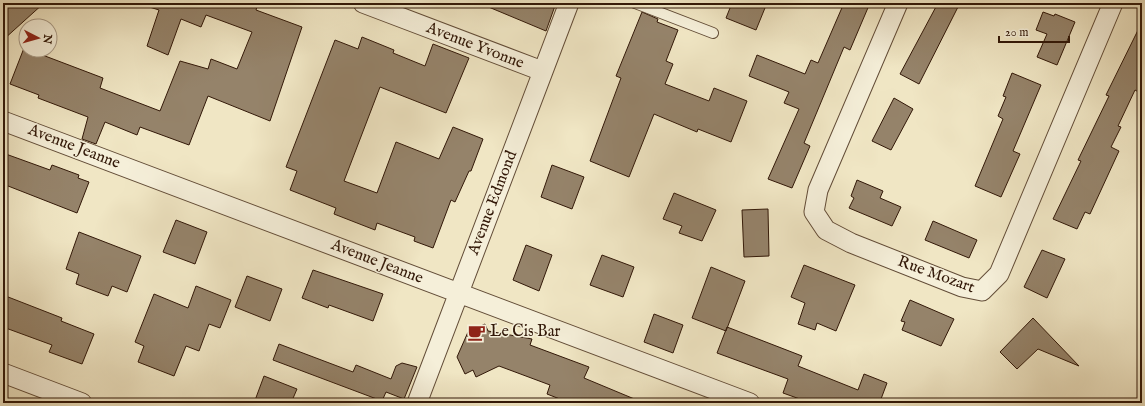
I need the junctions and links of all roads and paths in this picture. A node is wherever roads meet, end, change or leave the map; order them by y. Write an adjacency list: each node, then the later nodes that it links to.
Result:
1 (363, 3): 7 (street, Avenue Yvonne)
2 (569, 3): 7 (street, Avenue Edmond)
3 (635, 3): 6 (lane)
4 (898, 3): 5 (street, Rue Mozart)
5 (1113, 3)
6 (713, 33)
7 (542, 71): 9 (street, Avenue Edmond)
8 (3, 121): 9 (street, Avenue Jeanne)
9 (459, 294): 12 (street, Avenue Edmond); 13 (street, Avenue Jeanne)
10 (3, 373): 11 (street)
11 (82, 403)
12 (417, 403)
13 (750, 403)

